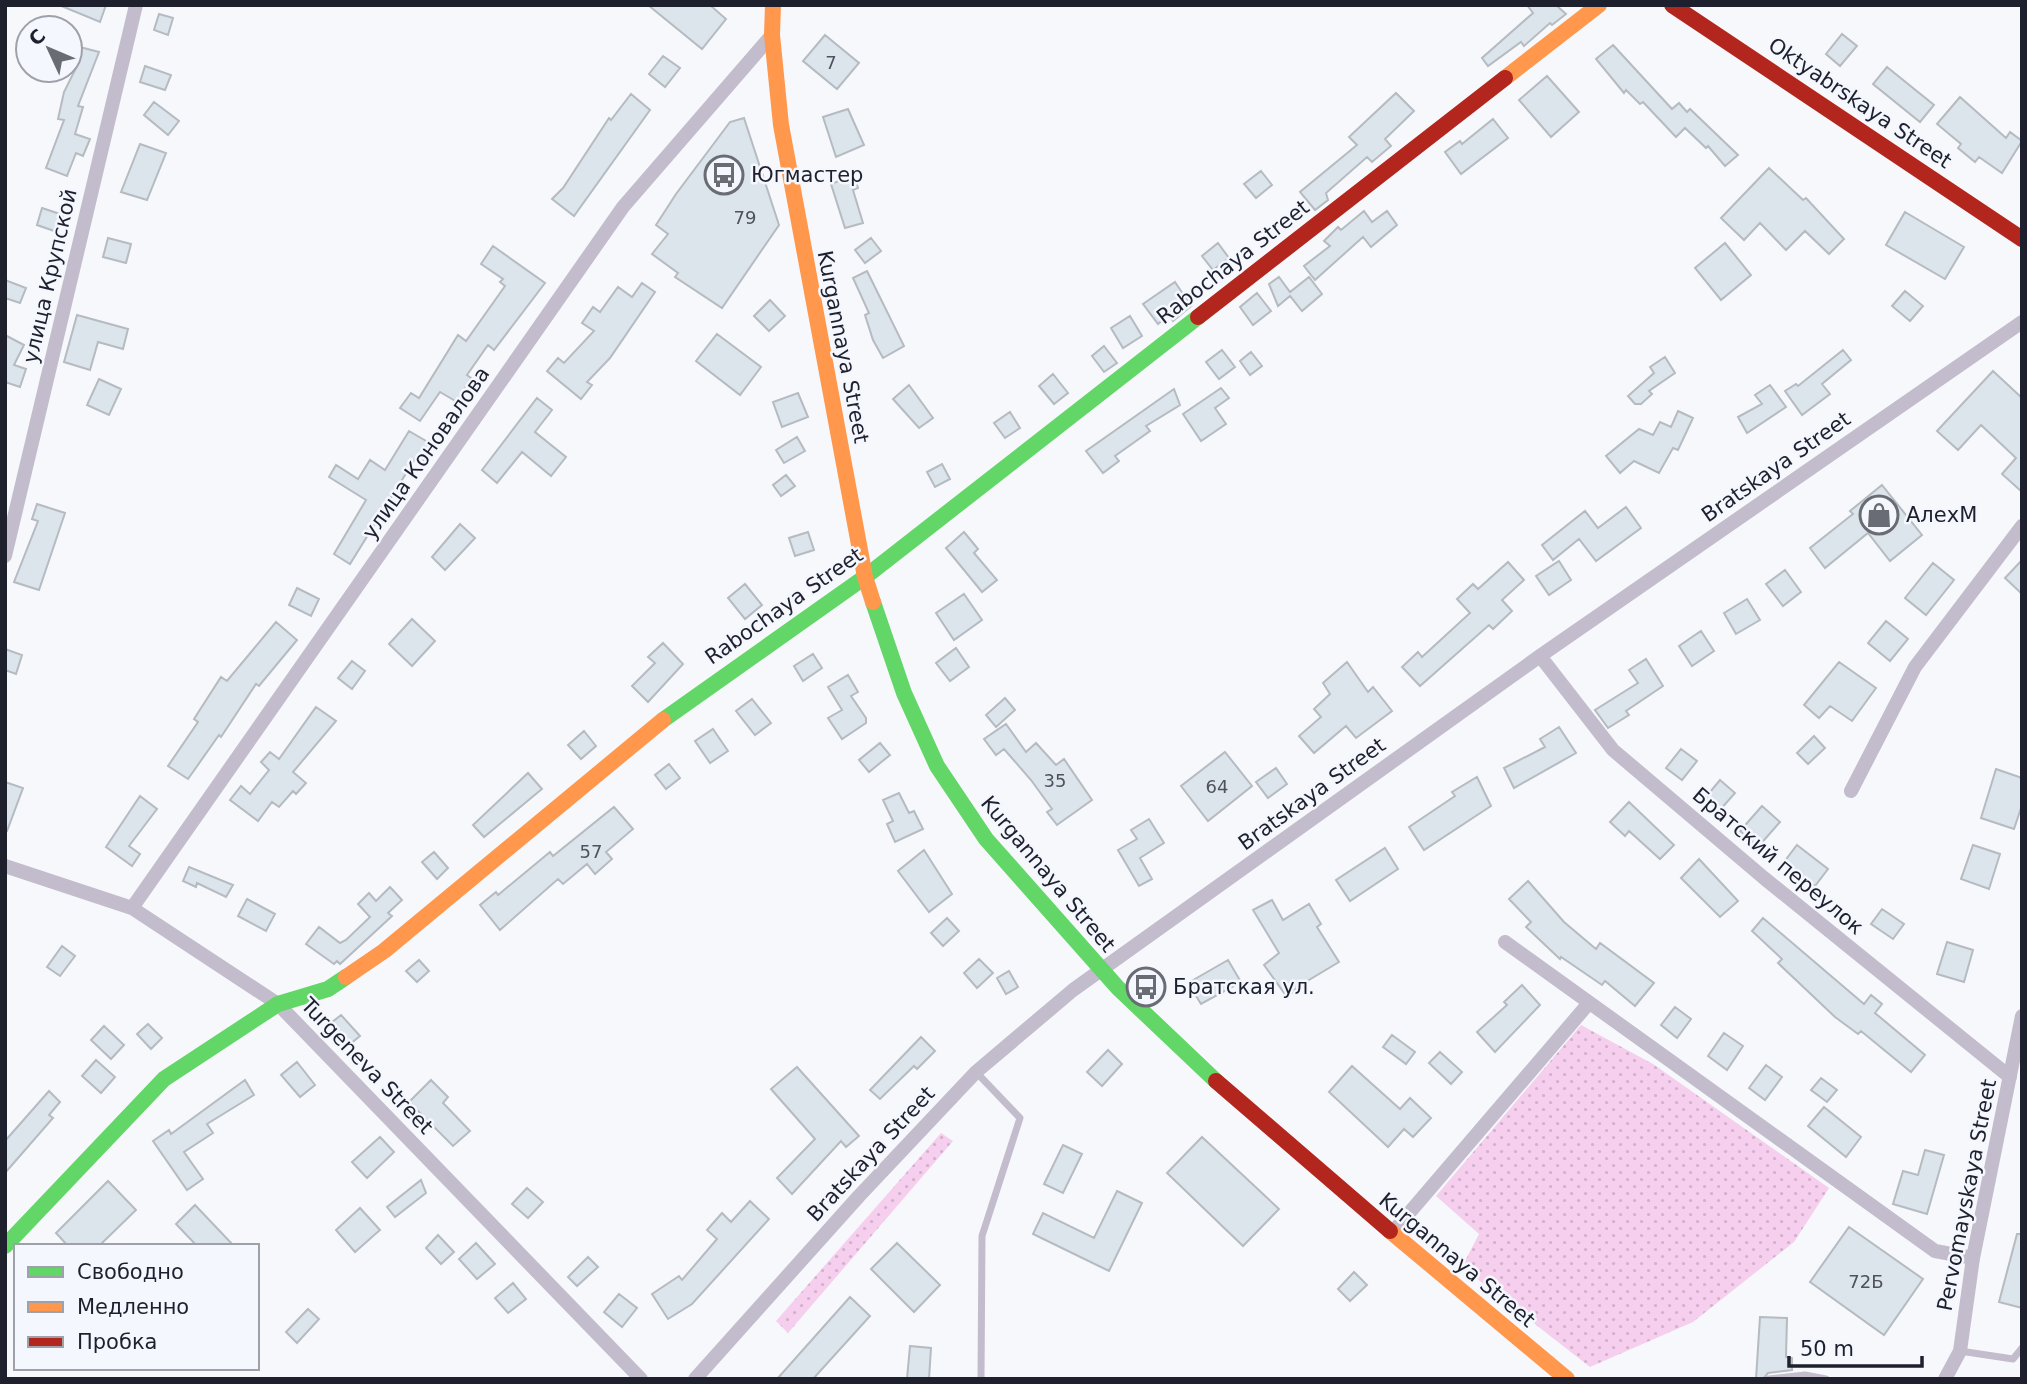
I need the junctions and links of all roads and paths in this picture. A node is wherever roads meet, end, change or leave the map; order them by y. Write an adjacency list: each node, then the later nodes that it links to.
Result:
1 (136, 5): 10 (street, улица Крупской)
2 (774, 5): 6 (street, Kurgannaya Street)
3 (1599, 5): 11 (street, Rabochaya Street)
4 (1672, 5): 5 (street, Oktyabrskaya Street)
5 (1691, 9): 7 (street, Oktyabrskaya Street)
6 (772, 35): 11 (street, Kurgannaya Street); 15 (street, улица Коновалова)
7 (2022, 237)
8 (2018, 326): 12 (street, Bratskaya Street)
9 (2022, 526): 13 (street)
10 (5, 556)
11 (865, 577): 17 (street, Kurgannaya Street); 19 (street, Rabochaya Street)
12 (1540, 656): 17 (street, Bratskaya Street); 22 (street, Братский переулок)
13 (1851, 791)
14 (5, 866): 15 (street, Turgeneva Street)
15 (132, 908): 19 (street, Turgeneva Street)
16 (1505, 942): 18 (street)
17 (1101, 971): 21 (street, Bratskaya Street); 23 (street, Kurgannaya Street)
18 (1589, 1003): 23 (street); 25 (street)
19 (278, 1004): 24 (street, Rabochaya Street); 28 (street, Turgeneva Street)
20 (2022, 1016): 22 (street, Pervomayskaya Street)
21 (976, 1072): 29 (street, Bratskaya Street); 30 (lane)
22 (2010, 1077): 25 (street, Pervomayskaya Street)
23 (1392, 1233): 31 (street, Kurgannaya Street)
24 (5, 1245)
25 (1973, 1258): 27 (street, Pervomayskaya Street)
26 (2022, 1348): 27 (lane)
27 (1960, 1351): 34 (street, Pervomayskaya Street)
28 (641, 1379)
29 (695, 1379)
30 (981, 1379)
31 (1567, 1379)
32 (1769, 1379): 33 (lane)
33 (1826, 1379)
34 (1945, 1379)

